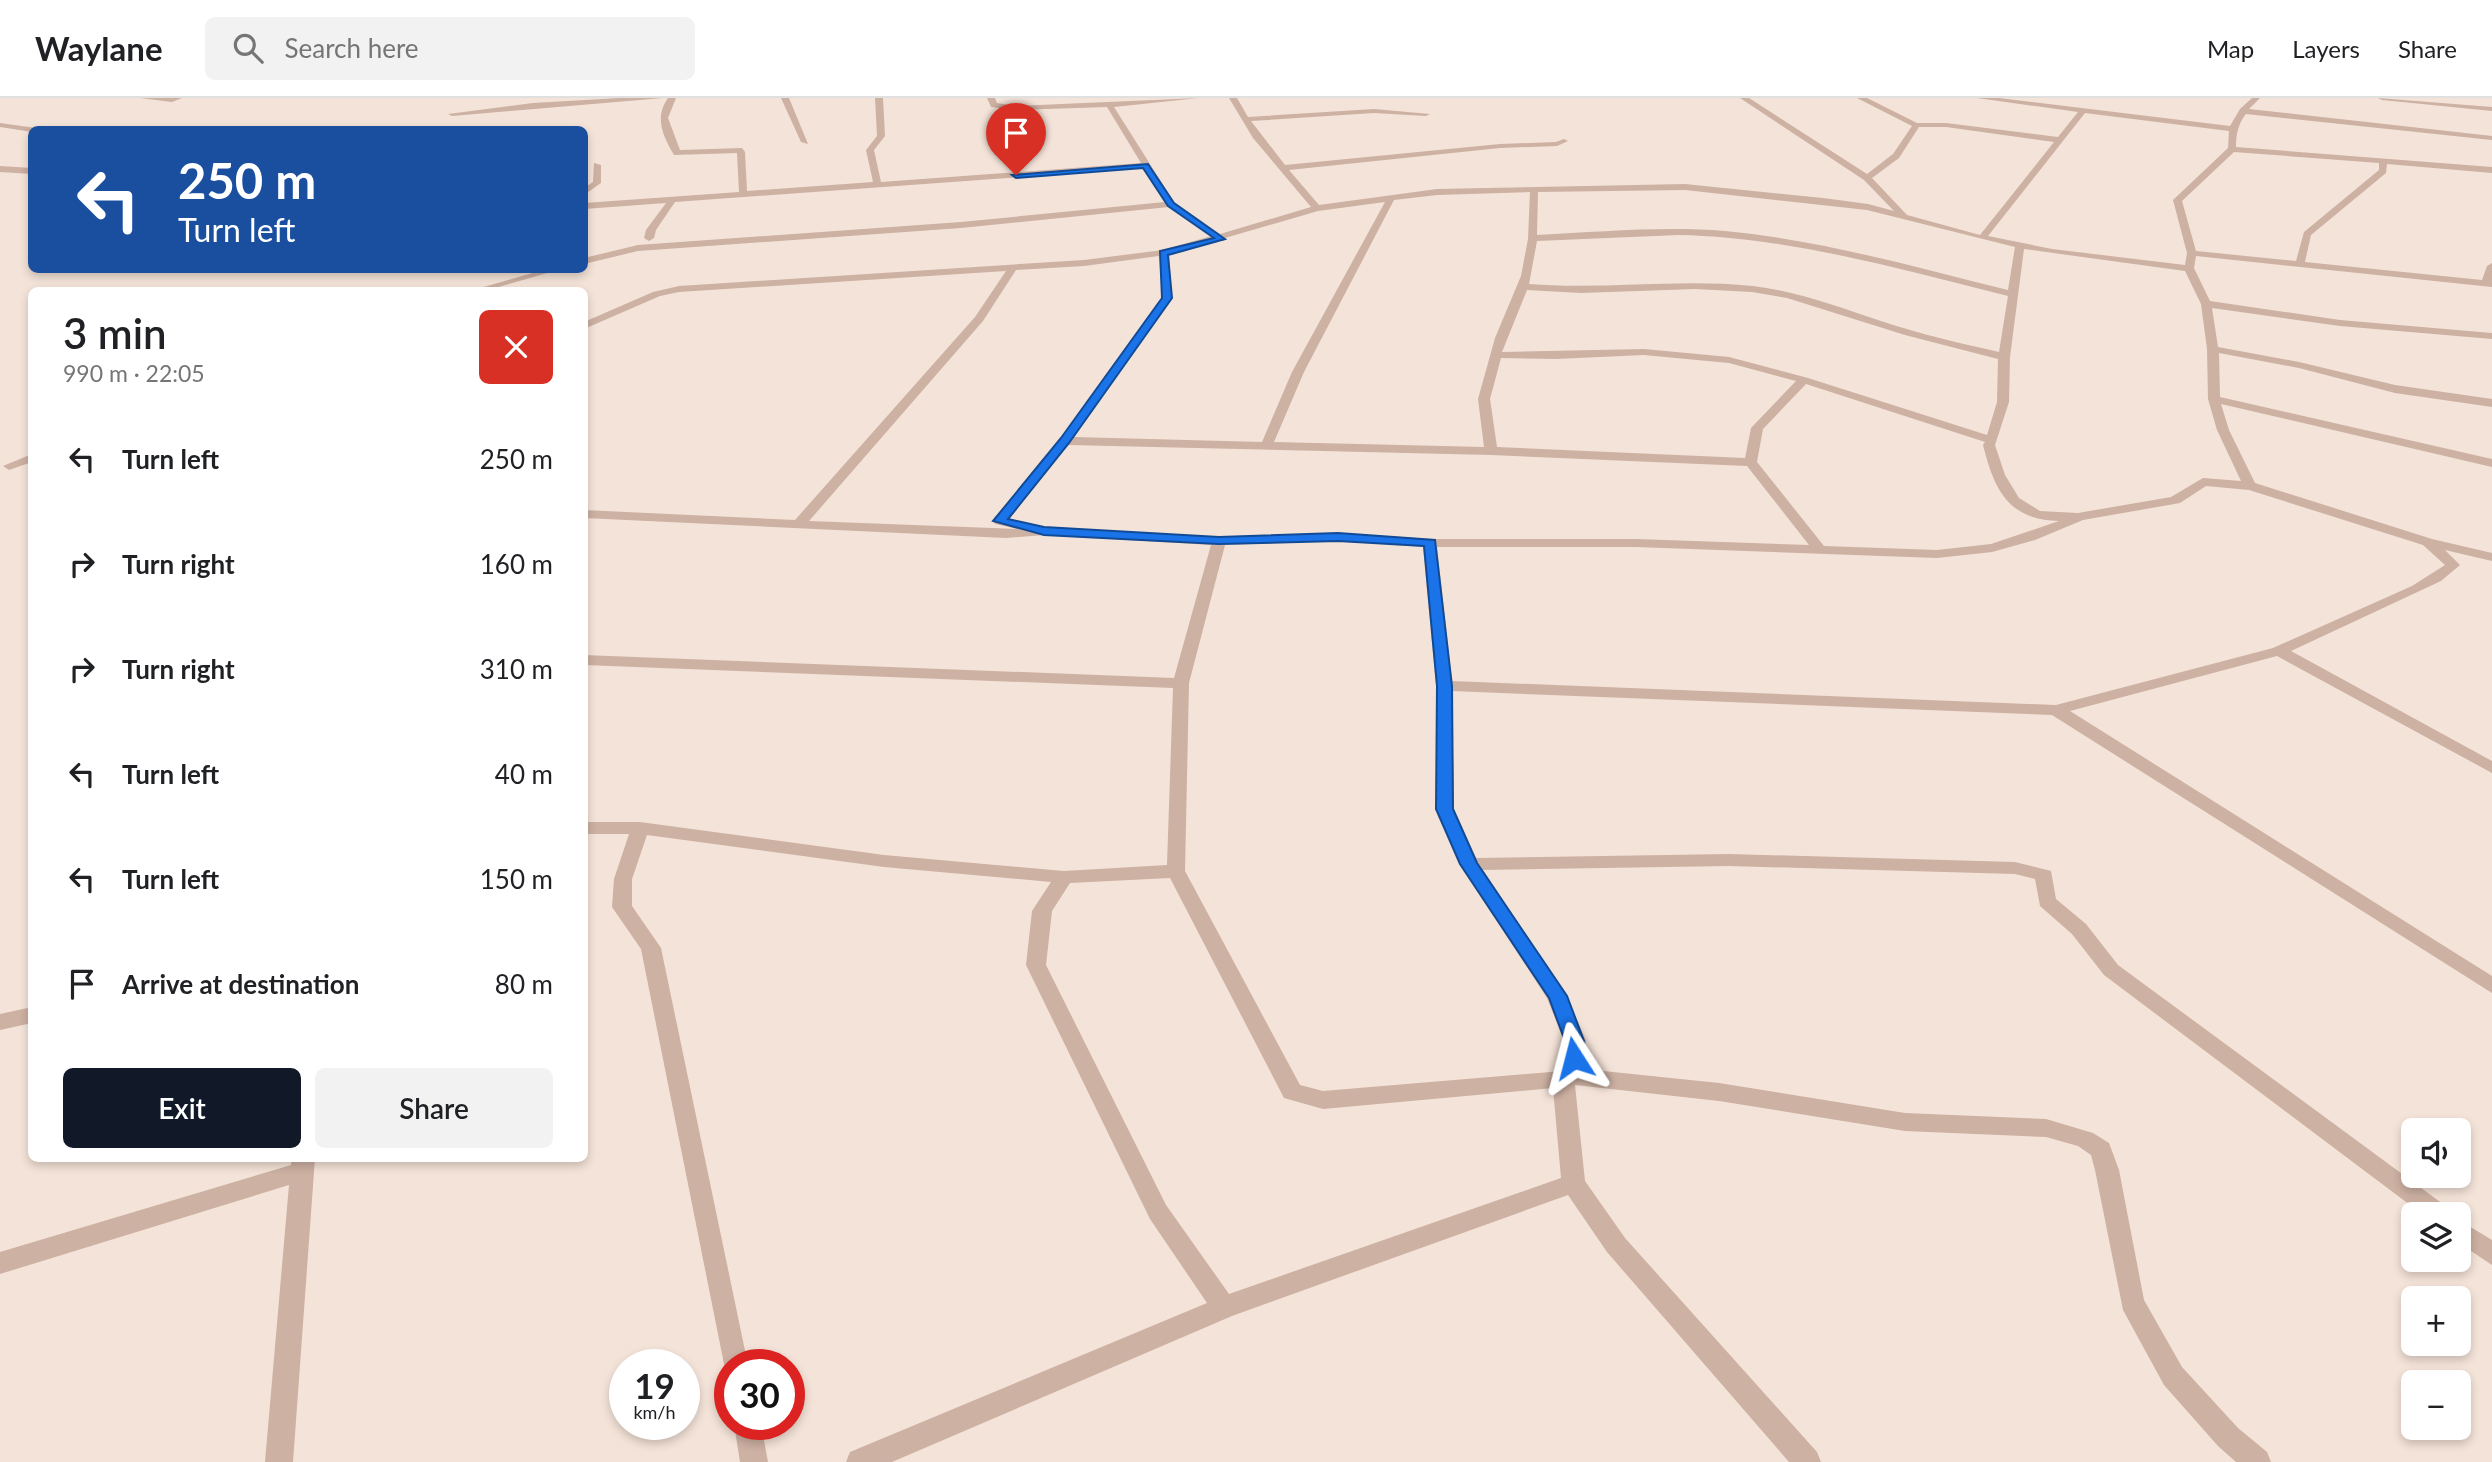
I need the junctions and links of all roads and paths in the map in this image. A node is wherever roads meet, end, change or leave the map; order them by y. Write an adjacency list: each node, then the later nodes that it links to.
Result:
1 (144, 98): 2 (street)
2 (178, 98)
3 (513, 98): 4 (street)
4 (553, 98)
5 (660, 98): 18 (street)
6 (672, 98): 46 (street)
7 (785, 98): 34 (street)
8 (878, 98): 44 (street)
9 (990, 98): 20 (street)
10 (1195, 98): 20 (street)
11 (1233, 98): 26 (street)
12 (1744, 98): 43 (street)
13 (1861, 98): 28 (street)
14 (1981, 98): 23 (street)
15 (2256, 98): 22 (street)
16 (2382, 98): 21 (street)
17 (2488, 98): 19 (street)
18 (597, 100): 24 (street)
19 (2492, 102)
20 (1109, 106): 38 (street)
21 (2492, 109)
22 (2243, 111): 30 (street); 31 (street)
23 (2082, 112): 30 (street); 32 (street)
24 (452, 114)
25 (1426, 114): 26 (street)
26 (1245, 119): 39 (street)
27 (0, 125): 29 (street)
28 (1916, 125): 32 (street); 43 (street)
29 (28, 129)
30 (2232, 129): 35 (street)
31 (2492, 138)
32 (2061, 140): 54 (street)
33 (1564, 141): 39 (street)
34 (805, 142)
35 (2232, 149): 36 (street); 60 (street)
36 (2383, 162): 41 (street); 62 (street)
37 (597, 165): 47 (street)
38 (1146, 165): 44 (street); 51 (street)
39 (1285, 168): 52 (street)
40 (0, 169): 42 (street)
41 (2492, 170)
42 (28, 171)
43 (1867, 178): 53 (street)
44 (878, 186): 46 (street)
45 (1534, 189): 48 (street); 53 (street); 56 (street)
46 (743, 193): 49 (street)
47 (588, 196)
48 (1391, 198): 52 (street); 82 (street)
49 (673, 199): 50 (street); 55 (street)
50 (588, 200)
51 (1171, 204): 57 (street); 61 (street)
52 (1317, 208): 57 (street)
53 (1903, 215): 54 (street)
54 (1982, 237): 58 (street)
55 (649, 238)
56 (1534, 238): 69 (street); 70 (street)
57 (1221, 239): 59 (street)
58 (2020, 245): 65 (street); 70 (street)
59 (1164, 253): 64 (street); 81 (street)
60 (2192, 253): 62 (street); 65 (street)
61 (588, 260)
62 (2300, 264): 67 (street)
63 (2492, 266): 67 (street)
64 (1013, 268): 72 (street); 91 (street)
65 (2189, 268): 71 (street)
66 (542, 273): 68 (street)
67 (2489, 284)
68 (489, 287)
69 (1523, 287): 75 (street); 76 (street)
70 (2013, 294): 76 (street)
71 (2206, 304): 73 (street); 74 (street)
72 (588, 324)
73 (2492, 336)
74 (2213, 349): 78 (street); 79 (street)
75 (1496, 355): 77 (street); 83 (street)
76 (2004, 357): 80 (street)
77 (1804, 380): 80 (street); 85 (street)
78 (2214, 399): 86 (street); 88 (street)
79 (2492, 403)
80 (1992, 440): 90 (street)
81 (1065, 441): 82 (street); 92 (street)
82 (1267, 445): 83 (street)
83 (1490, 451): 85 (street)
84 (28, 459): 87 (street)
85 (1751, 462): 96 (street)
86 (2492, 463)
87 (9, 466)
88 (2250, 486): 90 (street); 94 (street)
89 (588, 514): 91 (street)
90 (2080, 517): 96 (street)
91 (799, 524): 92 (street)
92 (1044, 531): 93 (street)
93 (1219, 541): 95 (street); 100 (street)
94 (2428, 542): 97 (street); 98 (street)
95 (1430, 543): 96 (street); 101 (street)
96 (1821, 551)
97 (2492, 557)
98 (2279, 651): 102 (street); 103 (street)
99 (588, 660): 100 (street)
100 (1181, 683): 107 (street)
101 (1444, 686): 102 (street); 106 (street)
102 (2056, 710): 109 (street)
103 (2492, 768)
104 (588, 828): 105 (street)
105 (640, 828): 108 (street); 120 (street)
106 (1469, 864): 112 (street); 115 (street)
107 (1176, 871): 108 (street); 112 (street)
108 (1064, 877): 119 (street)
109 (2492, 986)
110 (28, 1016): 111 (street)
111 (0, 1022)
112 (1568, 1077): 114 (street); 126 (street)
113 (303, 1165): 118 (street); 122 (street)
114 (1573, 1183): 119 (street); 125 (street)
115 (2423, 1202)
116 (2471, 1239): 117 (street)
117 (2492, 1254)
118 (0, 1263)
119 (1224, 1307): 124 (street)
120 (732, 1349)
121 (750, 1440): 123 (street)
122 (279, 1462)
123 (754, 1462)
124 (860, 1462)
125 (1807, 1462)
126 (2257, 1462)

